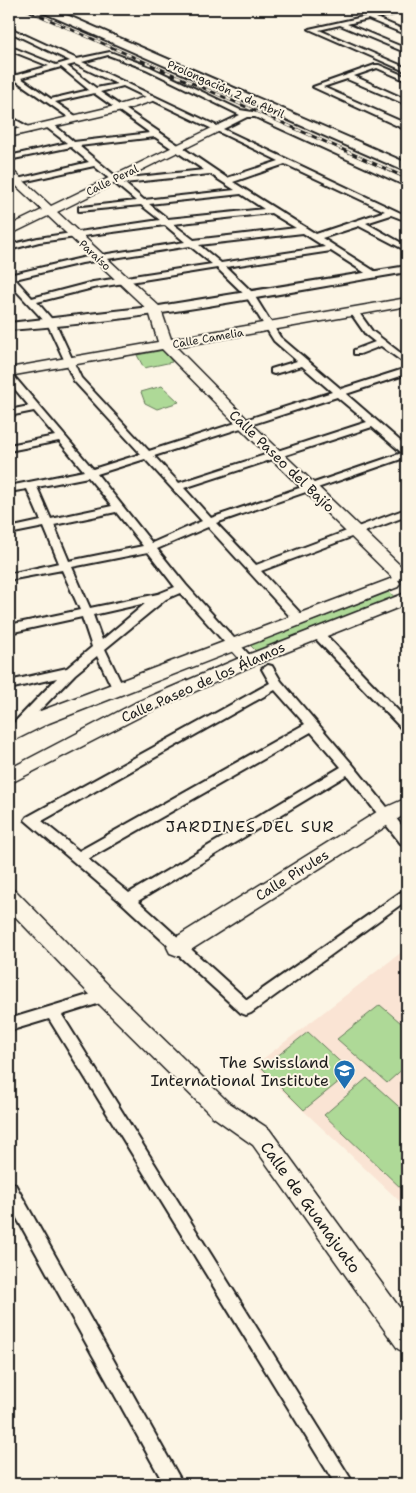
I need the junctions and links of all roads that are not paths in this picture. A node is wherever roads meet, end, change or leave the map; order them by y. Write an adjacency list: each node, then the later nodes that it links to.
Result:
1 (44, 9): 45 (main road, Prolongación 2 de Abril)
2 (407, 10): 3 (street)
3 (397, 12): 4 (street); 5 (street)
4 (407, 15)
5 (369, 17): 6 (street); 8 (street)
6 (340, 23): 11 (street); 14 (street)
7 (12, 31): 9 (street)
8 (407, 33)
9 (35, 42): 10 (street); 13 (street)
10 (9, 47): 15 (street)
11 (407, 51)
12 (407, 61): 14 (street)
13 (76, 62): 15 (street); 22 (street); 28 (street)
14 (395, 65): 16 (street)
15 (59, 66): 19 (street); 23 (street)
16 (407, 70)
17 (9, 73): 19 (street)
18 (347, 76): 21 (street); 26 (street); 34 (street)
19 (17, 77): 20 (street); 25 (street)
20 (9, 79)
21 (407, 79)
22 (124, 84): 23 (street); 24 (street)
23 (94, 91): 25 (street); 27 (street)
24 (152, 98): 27 (main road); 35 (street)
25 (50, 101): 31 (street)
26 (407, 102)
27 (118, 109): 31 (main road); 39 (street)
28 (237, 112): 29 (street); 32 (street)
29 (246, 115): 32 (street); 50 (street)
30 (9, 118): 36 (street)
31 (74, 119): 33 (main road)
32 (228, 123): 35 (street)
33 (49, 125): 36 (main road); 40 (street)
34 (406, 126): 37 (street)
35 (212, 127): 41 (main road, Calle Peral); 43 (street)
36 (27, 130): 38 (main road)
37 (395, 130)
38 (9, 134)
39 (156, 136): 40 (street); 41 (street)
40 (74, 144): 42 (street); 44 (street)
41 (173, 146): 46 (street); 47 (main road, Calle Peral)
42 (9, 158)
43 (283, 162): 49 (street); 56 (street)
44 (95, 163): 47 (street); 48 (street)
45 (407, 168)
46 (213, 171): 47 (street); 49 (street)
47 (114, 178): 52 (street); 53 (main road, Calle Peral)
48 (12, 179): 53 (main road, Paraíso)
49 (227, 180): 51 (street)
50 (407, 183)
51 (243, 191): 52 (street); 55 (street)
52 (143, 201): 54 (street); 59 (street)
53 (46, 208): 58 (main road, Calle Peral); 62 (main road, Calle Peral); 63 (main road, Paraíso)
54 (82, 209)
55 (273, 210): 59 (street); 61 (street)
56 (391, 212): 57 (street); 60 (street)
57 (407, 219)
58 (9, 222)
59 (165, 222): 63 (street); 65 (street)
60 (360, 223): 64 (street); 68 (street)
61 (304, 230): 64 (street); 65 (street)
62 (9, 231)
63 (74, 235): 66 (street); 69 (main road, Paraíso)
64 (316, 238): 67 (street)
65 (193, 243): 69 (street); 70 (street)
66 (9, 248)
67 (333, 248): 70 (street); 72 (street)
68 (407, 248)
69 (96, 257): 73 (street); 74 (main road, Paraíso)
70 (221, 267): 74 (street); 75 (street)
71 (407, 269): 72 (street)
72 (373, 274): 75 (street)
73 (9, 278): 76 (street)
74 (123, 281): 76 (street); 78 (main road, Paraíso)
75 (249, 294): 78 (street); 81 (street)
76 (31, 301): 80 (street)
77 (407, 302): 79 (main road, Calle Camelia)
78 (155, 310): 80 (street); 84 (main road)
79 (354, 312): 81 (main road, Calle Camelia); 83 (street)
80 (52, 324): 82 (street); 86 (street)
81 (270, 327): 84 (main road, Calle Camelia); 87 (street)
82 (9, 328)
83 (382, 343): 85 (street); 88 (street)
84 (166, 345): 86 (main road, Calle Camelia); 96 (main road, Calle Paseo del Bajío)
85 (358, 352)
86 (69, 362): 91 (main road, Calle Camelia); 101 (street)
87 (304, 362): 89 (street); 92 (street)
88 (407, 362)
89 (274, 371)
90 (407, 371): 92 (street)
91 (9, 374): 93 (street)
92 (340, 393): 95 (street); 96 (street)
93 (36, 408): 94 (street); 97 (street)
94 (9, 412)
95 (374, 423): 99 (street); 100 (street)
96 (244, 424): 100 (main road, Calle Paseo del Bajío); 101 (street)
97 (61, 438): 98 (street); 102 (street)
98 (9, 448)
99 (407, 453): 105 (street)
100 (275, 455): 104 (street); 105 (main road, Calle Paseo del Bajío)
101 (147, 456): 102 (street); 104 (street)
102 (91, 473): 103 (street); 107 (street)
103 (31, 485): 106 (street); 109 (street)
104 (176, 487): 110 (street)
105 (308, 487): 110 (street); 112 (main road, Calle Paseo del Bajío)
106 (9, 489)
107 (118, 508): 109 (street); 113 (street)
108 (407, 512): 112 (street)
109 (48, 522): 111 (street); 114 (street)
110 (209, 522): 113 (street); 115 (street)
111 (9, 531)
112 (355, 531): 115 (street); 117 (main road, Calle Paseo del Bajío)
113 (150, 548): 114 (street); 118 (street)
114 (66, 565): 116 (street); 121 (street)
115 (254, 570): 122 (street)
116 (9, 577)
117 (400, 577): 120 (main road); 122 (main road, Calle Paseo de los Álamos)
118 (182, 588): 119 (street); 125 (street)
119 (162, 596): 121 (street); 126 (street)
120 (405, 599): 124 (main road, Calle Paseo de los Álamos)
121 (86, 612): 123 (street); 126 (street)
122 (300, 620): 125 (main road, Calle Paseo de los Álamos)
123 (9, 630)
124 (317, 633): 127 (main road, Calle Paseo de los Álamos); 134 (street)
125 (233, 645): 127 (street); 132 (main road, Calle Paseo de los Álamos)
126 (99, 649): 129 (street); 132 (street)
127 (248, 661): 137 (main road, Calle Paseo de los Álamos)
128 (268, 669): 130 (street)
129 (71, 671): 131 (street); 135 (street)
130 (277, 684): 133 (street); 141 (street)
131 (9, 685)
132 (118, 690): 135 (main road, Calle Paseo de los Álamos)
133 (313, 725): 136 (street); 141 (street)
134 (407, 728)
135 (9, 736)
136 (349, 768): 139 (street); 144 (street)
137 (9, 777)
138 (407, 805): 139 (main road, Calle Pirules)
139 (387, 815): 140 (street); 145 (main road, Calle Pirules)
140 (407, 841)
141 (78, 858): 144 (street)
142 (407, 894): 145 (street)
143 (9, 898): 146 (main road, Calle de Guanajuato)
144 (128, 900): 145 (street)
145 (178, 947)
146 (104, 996): 147 (street); 150 (main road, Calle de Guanajuato)
147 (53, 1013): 148 (street); 152 (street)
148 (9, 1025)
149 (9, 1189): 151 (street)
150 (407, 1340)
151 (174, 1484)
152 (344, 1484)

